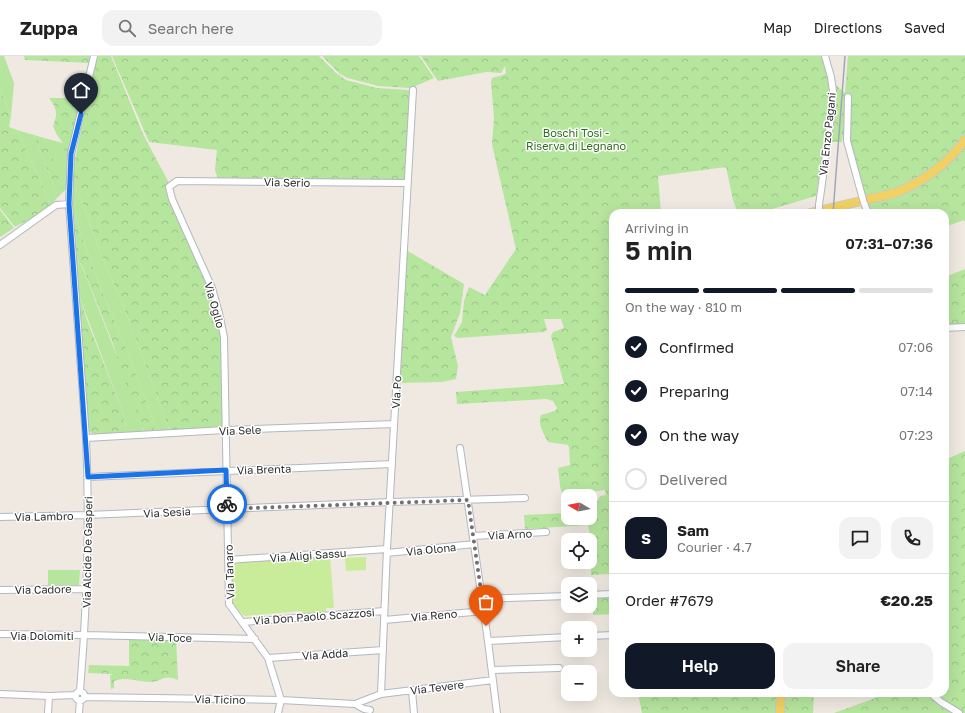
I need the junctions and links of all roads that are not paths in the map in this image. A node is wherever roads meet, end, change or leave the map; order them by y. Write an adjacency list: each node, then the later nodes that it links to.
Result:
1 (94, 56): 9 (street, Via Alcide De Gasperi)
2 (825, 56): 10 (street, Via Enzo Pagani, bridge)
3 (413, 90): 6 (street, Via Po)
4 (848, 97): 8 (street)
5 (965, 140): 8 (main road)
6 (407, 184): 7 (street, Via Serio); 16 (street, Via Po)
7 (169, 187): 17 (street, Via Oglio)
8 (863, 200): 11 (main road); 12 (street)
9 (69, 204): 13 (street); 18 (street, Via Alcide De Gasperi)
10 (820, 209)
11 (826, 209)
12 (866, 209)
13 (0, 245)
14 (965, 327): 15 (street)
15 (949, 328)
16 (394, 424): 17 (street, Via Sele); 20 (street, Via Po)
17 (225, 430): 18 (street, Via Sele); 21 (street, Via Tanaro)
18 (86, 438): 22 (street, Via Alcide De Gasperi)
19 (460, 448): 24 (street, Via Arno)
20 (392, 464): 21 (street, Via Brenta); 25 (street, Via Po)
21 (226, 470): 22 (street, Via Brenta); 26 (street, Via Tanaro)
22 (88, 477): 27 (street, Via Alcide De Gasperi)
23 (524, 498): 24 (street, Via Sesia)
24 (468, 500): 25 (street, Via Sesia); 30 (street, Via Arno)
25 (390, 502): 26 (street, Via Sesia); 32 (street, Via Po)
26 (227, 509): 27 (street, Via Sesia); 33 (street, Via Tanaro)
27 (88, 515): 28 (street, Via Lambro); 34 (street, Via Alcide De Gasperi)
28 (0, 517)
29 (546, 532): 30 (street, Via Arno)
30 (473, 536): 31 (street, Via Arno)
31 (474, 544): 32 (street, Via Olona); 39 (street, Via Arno)
32 (387, 551): 33 (street, Via Aligi Sassu); 40 (street, Via Po)
33 (228, 560): 43 (street, Via Tanaro)
34 (87, 589): 35 (street, Via Cadore); 45 (street, Via Alcide De Gasperi)
35 (0, 590)
36 (597, 594): 37 (street)
37 (609, 594)
38 (561, 596): 39 (street)
39 (482, 599): 41 (street, Via Arno)
40 (384, 611): 42 (street, Via Po); 43 (street, Via Don Paolo Scazzosi)
41 (484, 611): 42 (street, Via Reno); 50 (street, Via Arno)
42 (384, 620): 51 (street, Via Po)
43 (243, 622): 49 (street, Via Tanaro)
44 (0, 634): 45 (street, Via Dolomiti)
45 (85, 635): 49 (street, Via Toce); 60 (street, Via Alcide De Gasperi)
46 (609, 635): 47 (street)
47 (597, 636)
48 (561, 637): 50 (street)
49 (255, 639): 52 (street, Via Tanaro)
50 (488, 640): 54 (street, Via Arno)
51 (383, 650): 52 (street, Via Adda); 58 (street, Via Po)
52 (268, 658): 64 (street, Via Tanaro)
53 (559, 668): 54 (street)
54 (492, 670): 55 (street, Via Arno)
55 (493, 680): 56 (street, Via Tevere); 71 (street, Via Arno)
56 (412, 691): 58 (street, Via Tevere); 70 (street)
57 (0, 694): 59 (street, Via Ticino)
58 (381, 694): 63 (street, Via Tevere)
59 (49, 696): 60 (street, Via Ticino); 67 (street)
60 (80, 696): 64 (street, Via Ticino); 68 (street, Via Alcide De Gasperi)
61 (781, 697): 72 (main road)
62 (935, 697): 73 (street)
63 (367, 699): 65 (street, Via Tevere); 66 (street)
64 (281, 700): 65 (street, Via Ticino); 69 (street)
65 (355, 704): 66 (street)
66 (368, 711)
67 (48, 713)
68 (79, 713)
69 (278, 713)
70 (414, 713)
71 (497, 713)
72 (780, 713)
73 (959, 713)

